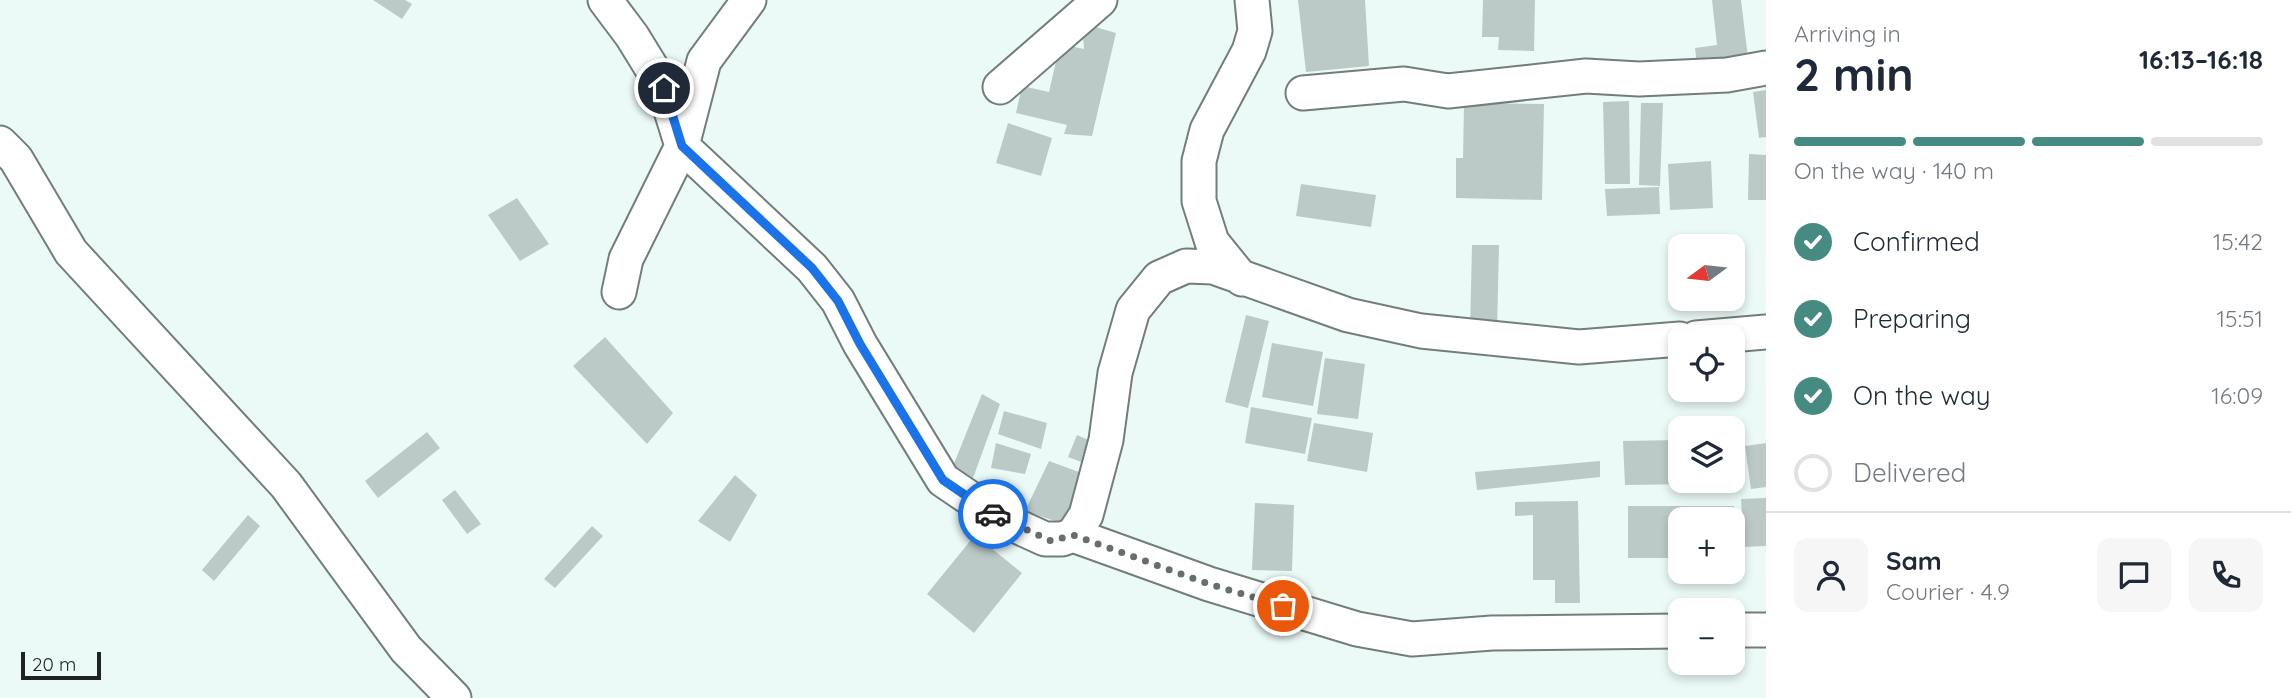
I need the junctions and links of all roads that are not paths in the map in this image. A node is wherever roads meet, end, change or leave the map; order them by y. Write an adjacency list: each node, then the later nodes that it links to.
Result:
1 (605, 0): 9 (street)
2 (749, 0): 9 (street)
3 (1100, 0): 6 (street)
4 (1252, 0): 10 (street)
5 (1766, 68): 7 (street)
6 (1000, 87)
7 (1303, 93)
8 (0, 143): 19 (street)
9 (682, 146): 11 (street); 15 (street)
10 (1241, 279): 14 (street); 15 (street)
11 (619, 292)
12 (1766, 332): 13 (street)
13 (1745, 334)
14 (1668, 340)
15 (1073, 535): 18 (street)
16 (1745, 630): 17 (street)
17 (1766, 630)
18 (1668, 631)
19 (454, 698)

